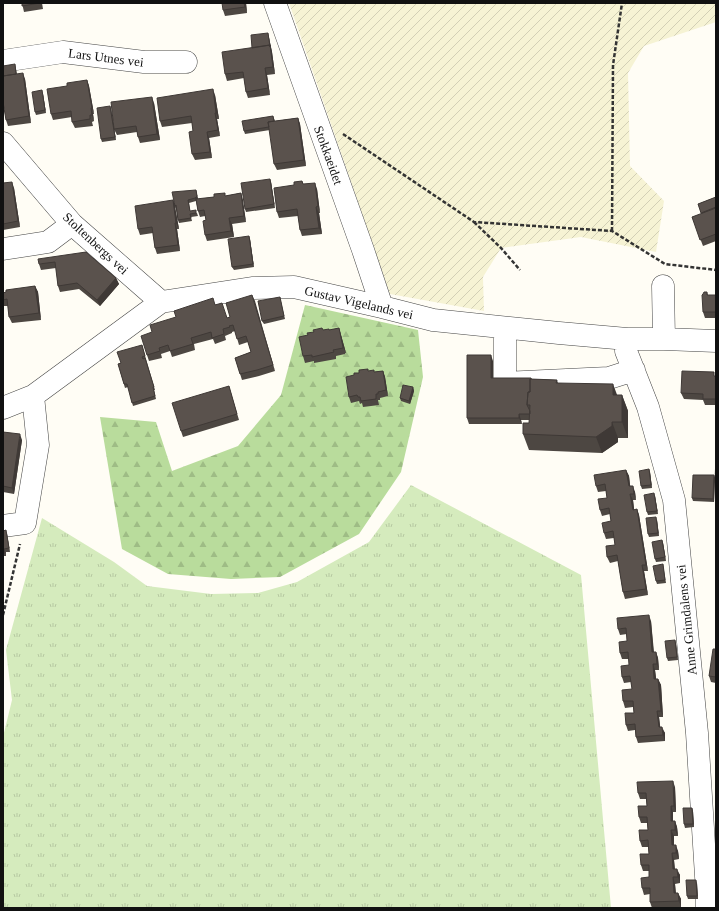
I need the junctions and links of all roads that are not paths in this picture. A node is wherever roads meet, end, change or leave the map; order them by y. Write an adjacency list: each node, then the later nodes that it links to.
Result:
1 (275, 3): 9 (street, Stokkaeidet)
2 (3, 61): 3 (street, Lars Utnes vei)
3 (186, 62)
4 (3, 143): 5 (street, Stoltenbergs vei)
5 (72, 224): 6 (street); 8 (street, Stoltenbergs vei)
6 (3, 249)
7 (663, 286): 12 (street)
8 (161, 302): 9 (street, Gustav Vigelands vei); 15 (street, Gustav Vigelands vei)
9 (382, 307): 10 (street, Gustav Vigelands vei)
10 (505, 328): 11 (street, Gustav Vigelands vei); 14 (street)
11 (627, 339): 12 (street, Gustav Vigelands vei); 14 (street, Anne Grimdalens vei)
12 (664, 339): 13 (street, Gustav Vigelands vei)
13 (716, 341)
14 (634, 370): 18 (street, Anne Grimdalens vei)
15 (33, 396): 16 (street, Gustav Vigelands vei); 17 (street)
16 (3, 408)
17 (3, 526)
18 (707, 731): 19 (street, Anne Grimdalens vei)
19 (707, 908)

